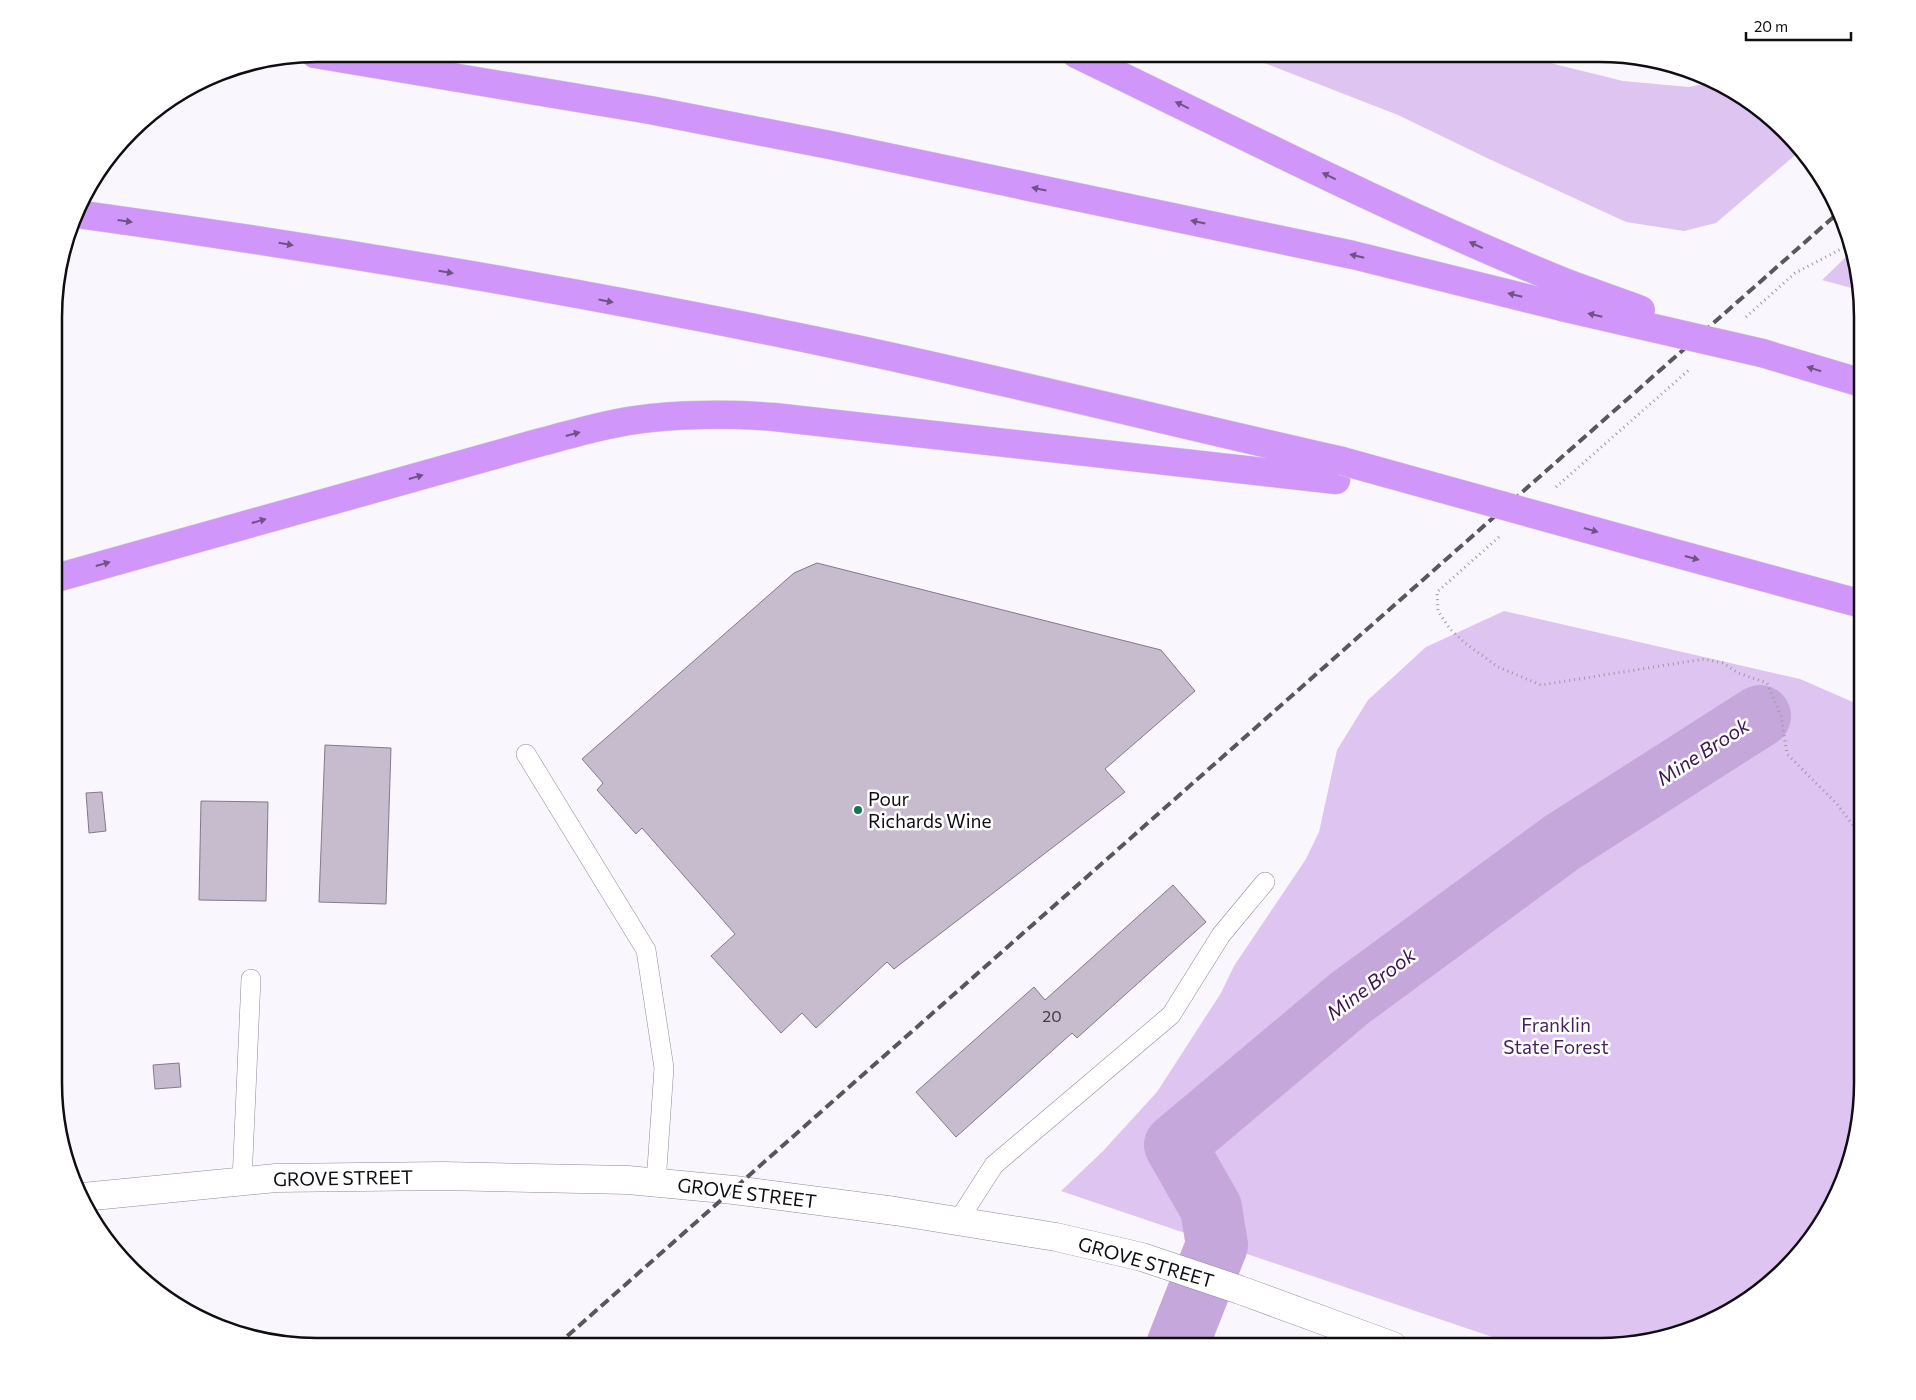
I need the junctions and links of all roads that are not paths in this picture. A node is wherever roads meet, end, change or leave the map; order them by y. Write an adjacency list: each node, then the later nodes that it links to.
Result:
1 (363, 62): 4 (highway, one-way to 1)
2 (1093, 62): 4 (highway, one-way to 2)
3 (84, 215): 6 (highway, one-way to 6)
4 (1565, 296): 5 (highway, one-way to 4, bridge)
5 (1854, 381)
6 (1339, 470): 7 (highway, one-way to 6); 8 (highway, one-way to 8, bridge)
7 (62, 576)
8 (1854, 602)
9 (526, 754): 13 (lane)
10 (1265, 882): 15 (lane)
11 (252, 979): 12 (lane)
12 (242, 1181): 13 (main road, GROVE STREET); 14 (main road, GROVE STREET)
13 (656, 1183): 15 (main road, GROVE STREET)
14 (90, 1196)
15 (958, 1221): 16 (main road, GROVE STREET)
16 (1346, 1338)

